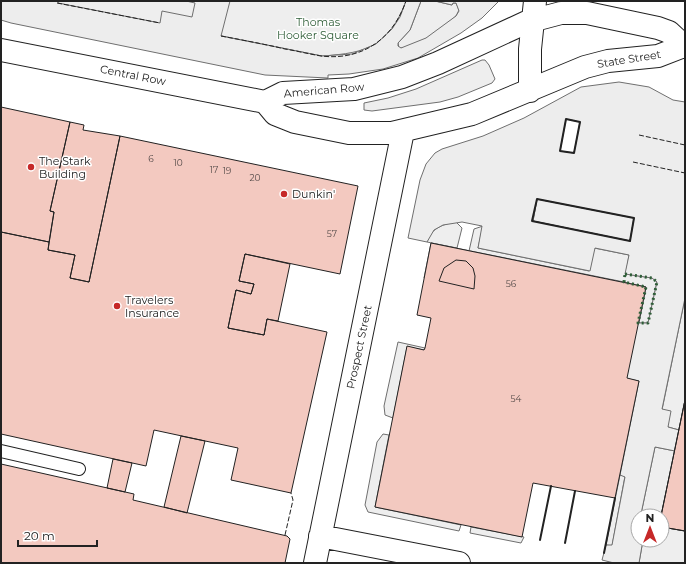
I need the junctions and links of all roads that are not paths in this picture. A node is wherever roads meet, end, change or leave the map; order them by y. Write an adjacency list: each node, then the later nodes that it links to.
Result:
1 (534, 11): 2 (main road, State Street); 4 (main road); 5 (main road, American Row)
2 (685, 47): 4 (main road, State Street)
3 (1, 50): 5 (main road, Central Row)
4 (530, 91): 6 (main road, American Row)
5 (265, 102): 6 (main road, American Row)
6 (403, 131): 9 (main road, Prospect Street)
7 (1, 451): 8 (lane)
8 (79, 469)
9 (320, 536): 10 (main road, Prospect Street); 11 (main road)
10 (315, 563)
11 (459, 563)

